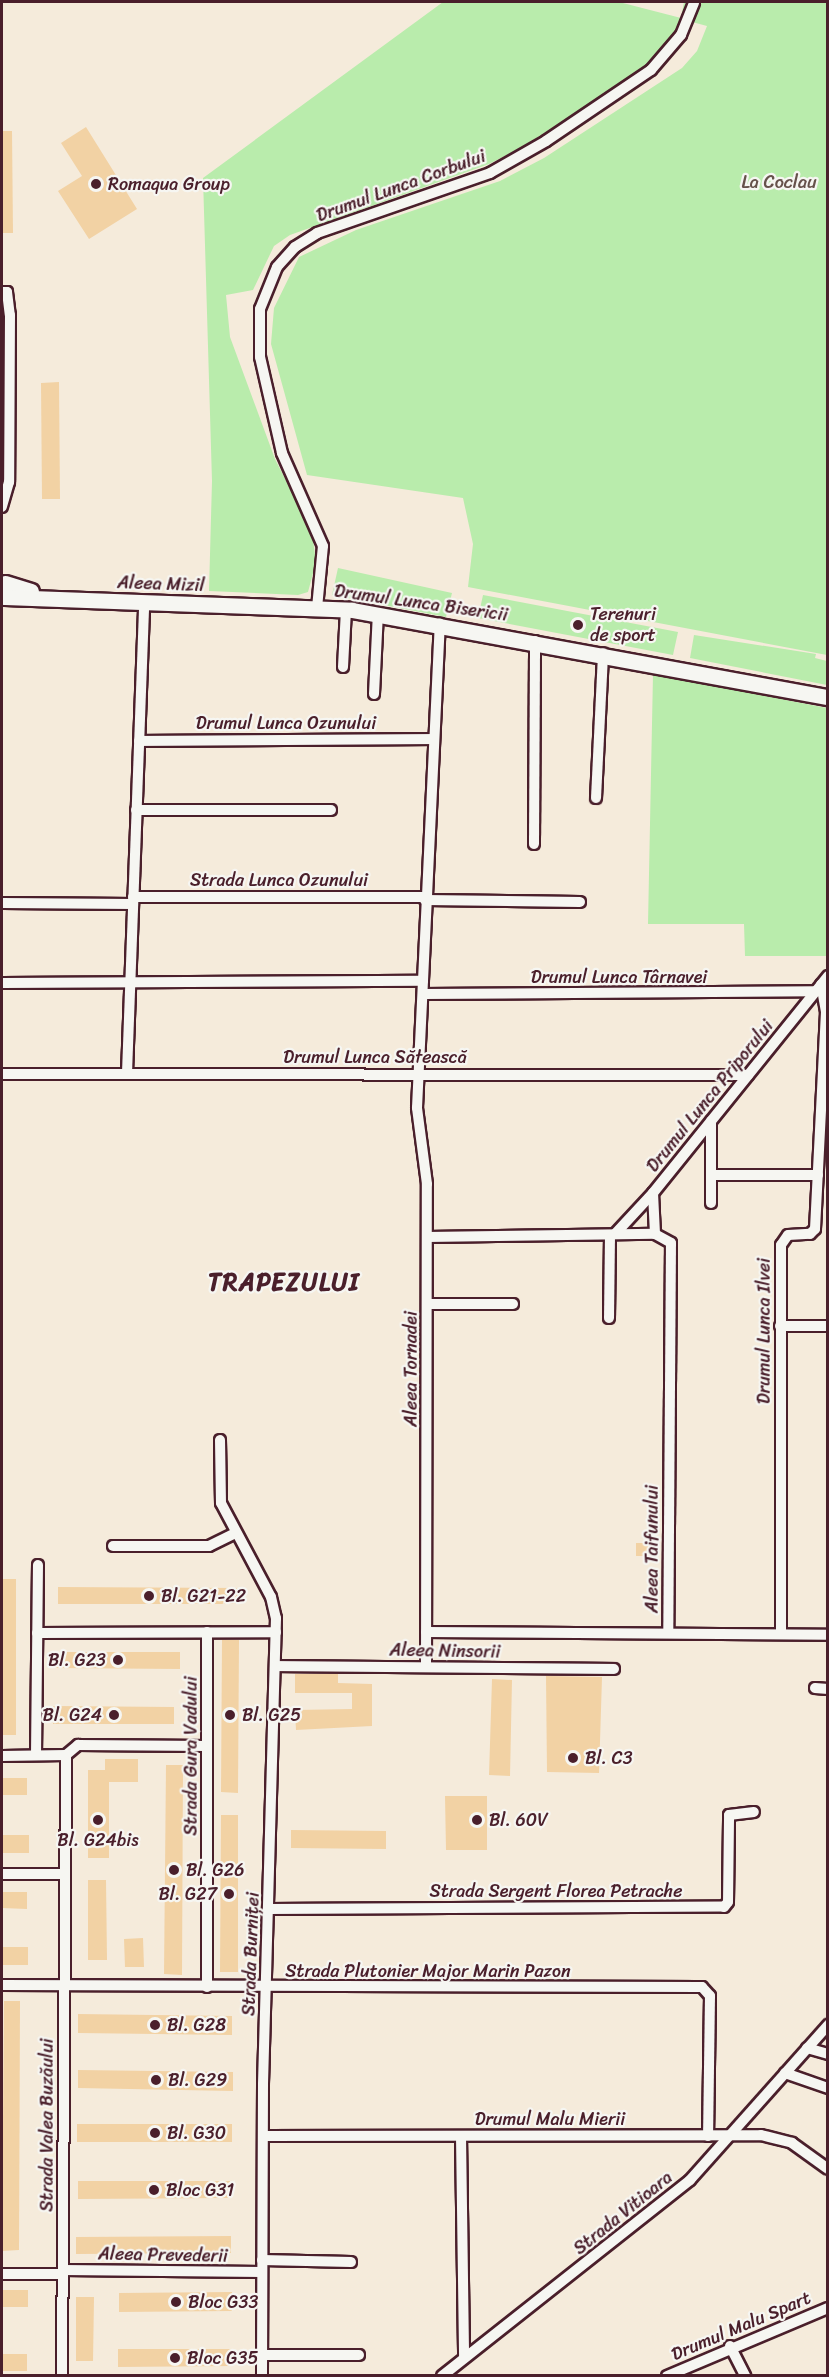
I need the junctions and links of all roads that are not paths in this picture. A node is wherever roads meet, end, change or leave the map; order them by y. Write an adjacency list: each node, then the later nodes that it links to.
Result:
1 (694, 2): 7 (street, Drumul Lunca Corbului)
2 (2, 292): 3 (street)
3 (2, 507)
4 (2, 588): 5 (street, Aleea Mizil)
5 (144, 603): 6 (street, Aleea Mizil); 17 (street)
6 (264, 608): 7 (street, Drumul Lunca Bisericii)
7 (317, 608): 8 (street, Drumul Lunca Bisericii)
8 (346, 609): 9 (street, Drumul Lunca Bisericii); 13 (street)
9 (378, 614): 10 (street, Drumul Lunca Bisericii); 14 (street)
10 (440, 624): 11 (street, Drumul Lunca Bisericii); 16 (street)
11 (536, 641): 12 (street, Drumul Lunca Bisericii); 21 (street)
12 (603, 653): 15 (street, Drumul Lunca Bisericii); 18 (street)
13 (343, 667)
14 (374, 694)
15 (828, 697)
16 (433, 739): 17 (street, Drumul Lunca Ozunului); 22 (street)
17 (139, 741): 19 (street)
18 (596, 798)
19 (136, 810): 20 (street); 23 (street)
20 (331, 810)
21 (534, 844)
22 (425, 898): 23 (street, Strada Lunca Ozunului); 24 (street, Strada Lunca Ozunului); 26 (street)
23 (133, 901): 25 (street, Strada Lunca Ozunului); 27 (street)
24 (580, 902)
25 (2, 903)
26 (423, 981): 27 (street); 30 (street)
27 (130, 982): 28 (street); 33 (street)
28 (2, 983)
29 (821, 984): 30 (street, Drumul Lunca Târnavei); 34 (street, Drumul Lunca Priporului); 37 (street, Drumul Lunca Ilvei)
30 (423, 994): 31 (street)
31 (419, 1073): 33 (street, Drumul Lunca Sătească); 34 (street, Drumul Lunca Sătească); 42 (street, Aleea Tornadei)
32 (2, 1074): 33 (street, Drumul Lunca Sătească)
33 (127, 1074)
34 (748, 1075): 35 (street, Drumul Lunca Priporului)
35 (711, 1121): 36 (street); 38 (street, Drumul Lunca Priporului)
36 (711, 1175): 37 (street); 39 (street)
37 (818, 1175): 46 (street, Drumul Lunca Ilvei)
38 (653, 1193): 40 (street); 41 (street, Drumul Lunca Priporului)
39 (711, 1203)
40 (655, 1234): 41 (street); 56 (street, Aleea Taifunului)
41 (613, 1235): 42 (street); 45 (street)
42 (427, 1237): 43 (street, Aleea Tornadei)
43 (427, 1304): 44 (street); 54 (street, Aleea Tornadei)
44 (513, 1304)
45 (609, 1318)
46 (780, 1326): 47 (street); 57 (street, Drumul Lunca Ilvei)
47 (828, 1326)
48 (220, 1440): 49 (street, Strada Burniței)
49 (236, 1533): 50 (street); 53 (street, Strada Burniței)
50 (113, 1546)
51 (38, 1565): 55 (street)
52 (207, 1632): 53 (street); 55 (street); 64 (street, Strada Gura Vadului)
53 (276, 1632): 59 (street, Strada Burniței)
54 (426, 1632): 56 (street, Aleea Taifunului); 60 (street, Aleea Tornadei)
55 (38, 1633): 65 (street)
56 (668, 1634): 57 (street)
57 (781, 1634): 58 (street)
58 (828, 1635)
59 (275, 1666): 60 (street, Aleea Ninsorii); 71 (street, Strada Burniței)
60 (426, 1667): 61 (street, Aleea Ninsorii)
61 (614, 1669)
62 (815, 1688): 63 (street)
63 (828, 1689)
64 (207, 1746): 66 (street); 74 (street, Strada Gura Vadului)
65 (36, 1755): 66 (street); 67 (street)
66 (66, 1755): 70 (street, Strada Valea Buzăului)
67 (2, 1756)
68 (754, 1812): 71 (street, Strada Sergent Florea Petrache)
69 (2, 1874): 70 (street)
70 (65, 1874): 73 (street, Strada Valea Buzăului)
71 (268, 1910): 75 (street, Strada Burniței)
72 (2, 1985): 73 (street, Strada Plutonier Major Marin Pazon)
73 (65, 1986): 74 (street, Strada Plutonier Major Marin Pazon); 88 (street, Strada Valea Buzăului)
74 (207, 1987): 75 (street, Strada Plutonier Major Marin Pazon)
75 (266, 1988): 82 (street, Strada Burniței); 84 (street, Strada Plutonier Major Marin Pazon)
76 (828, 2025): 77 (street, Strada Vitioara)
77 (807, 2048): 78 (street); 79 (street, Strada Vitioara)
78 (828, 2054)
79 (785, 2073): 80 (street); 81 (street, Strada Vitioara)
80 (828, 2088)
81 (729, 2135): 84 (street, Drumul Malu Mierii); 85 (street, Drumul Malu Mierii); 95 (street, Strada Vitioara)
82 (263, 2136): 83 (street, Drumul Malu Mierii); 86 (street, Strada Burniței)
83 (460, 2136): 84 (street, Drumul Malu Mierii); 95 (street)
84 (708, 2136)
85 (828, 2169)
86 (262, 2260): 87 (street); 89 (street, Strada Burniței)
87 (351, 2262)
88 (63, 2272): 89 (street, Aleea Prevederii); 90 (street, Aleea Prevederii); 96 (street, Strada Valea Buzăului)
89 (262, 2272): 93 (street, Strada Burniței)
90 (2, 2274)
91 (828, 2308): 92 (street, Drumul Malu Spart)
92 (730, 2346): 99 (street, Drumul Malu Spart); 100 (street)
93 (262, 2355): 94 (street); 97 (street, Strada Burniței)
94 (359, 2355)
95 (464, 2358): 98 (street, Strada Vitioara)
96 (62, 2376)
97 (262, 2376)
98 (442, 2376)
99 (667, 2376)
100 (745, 2376)

